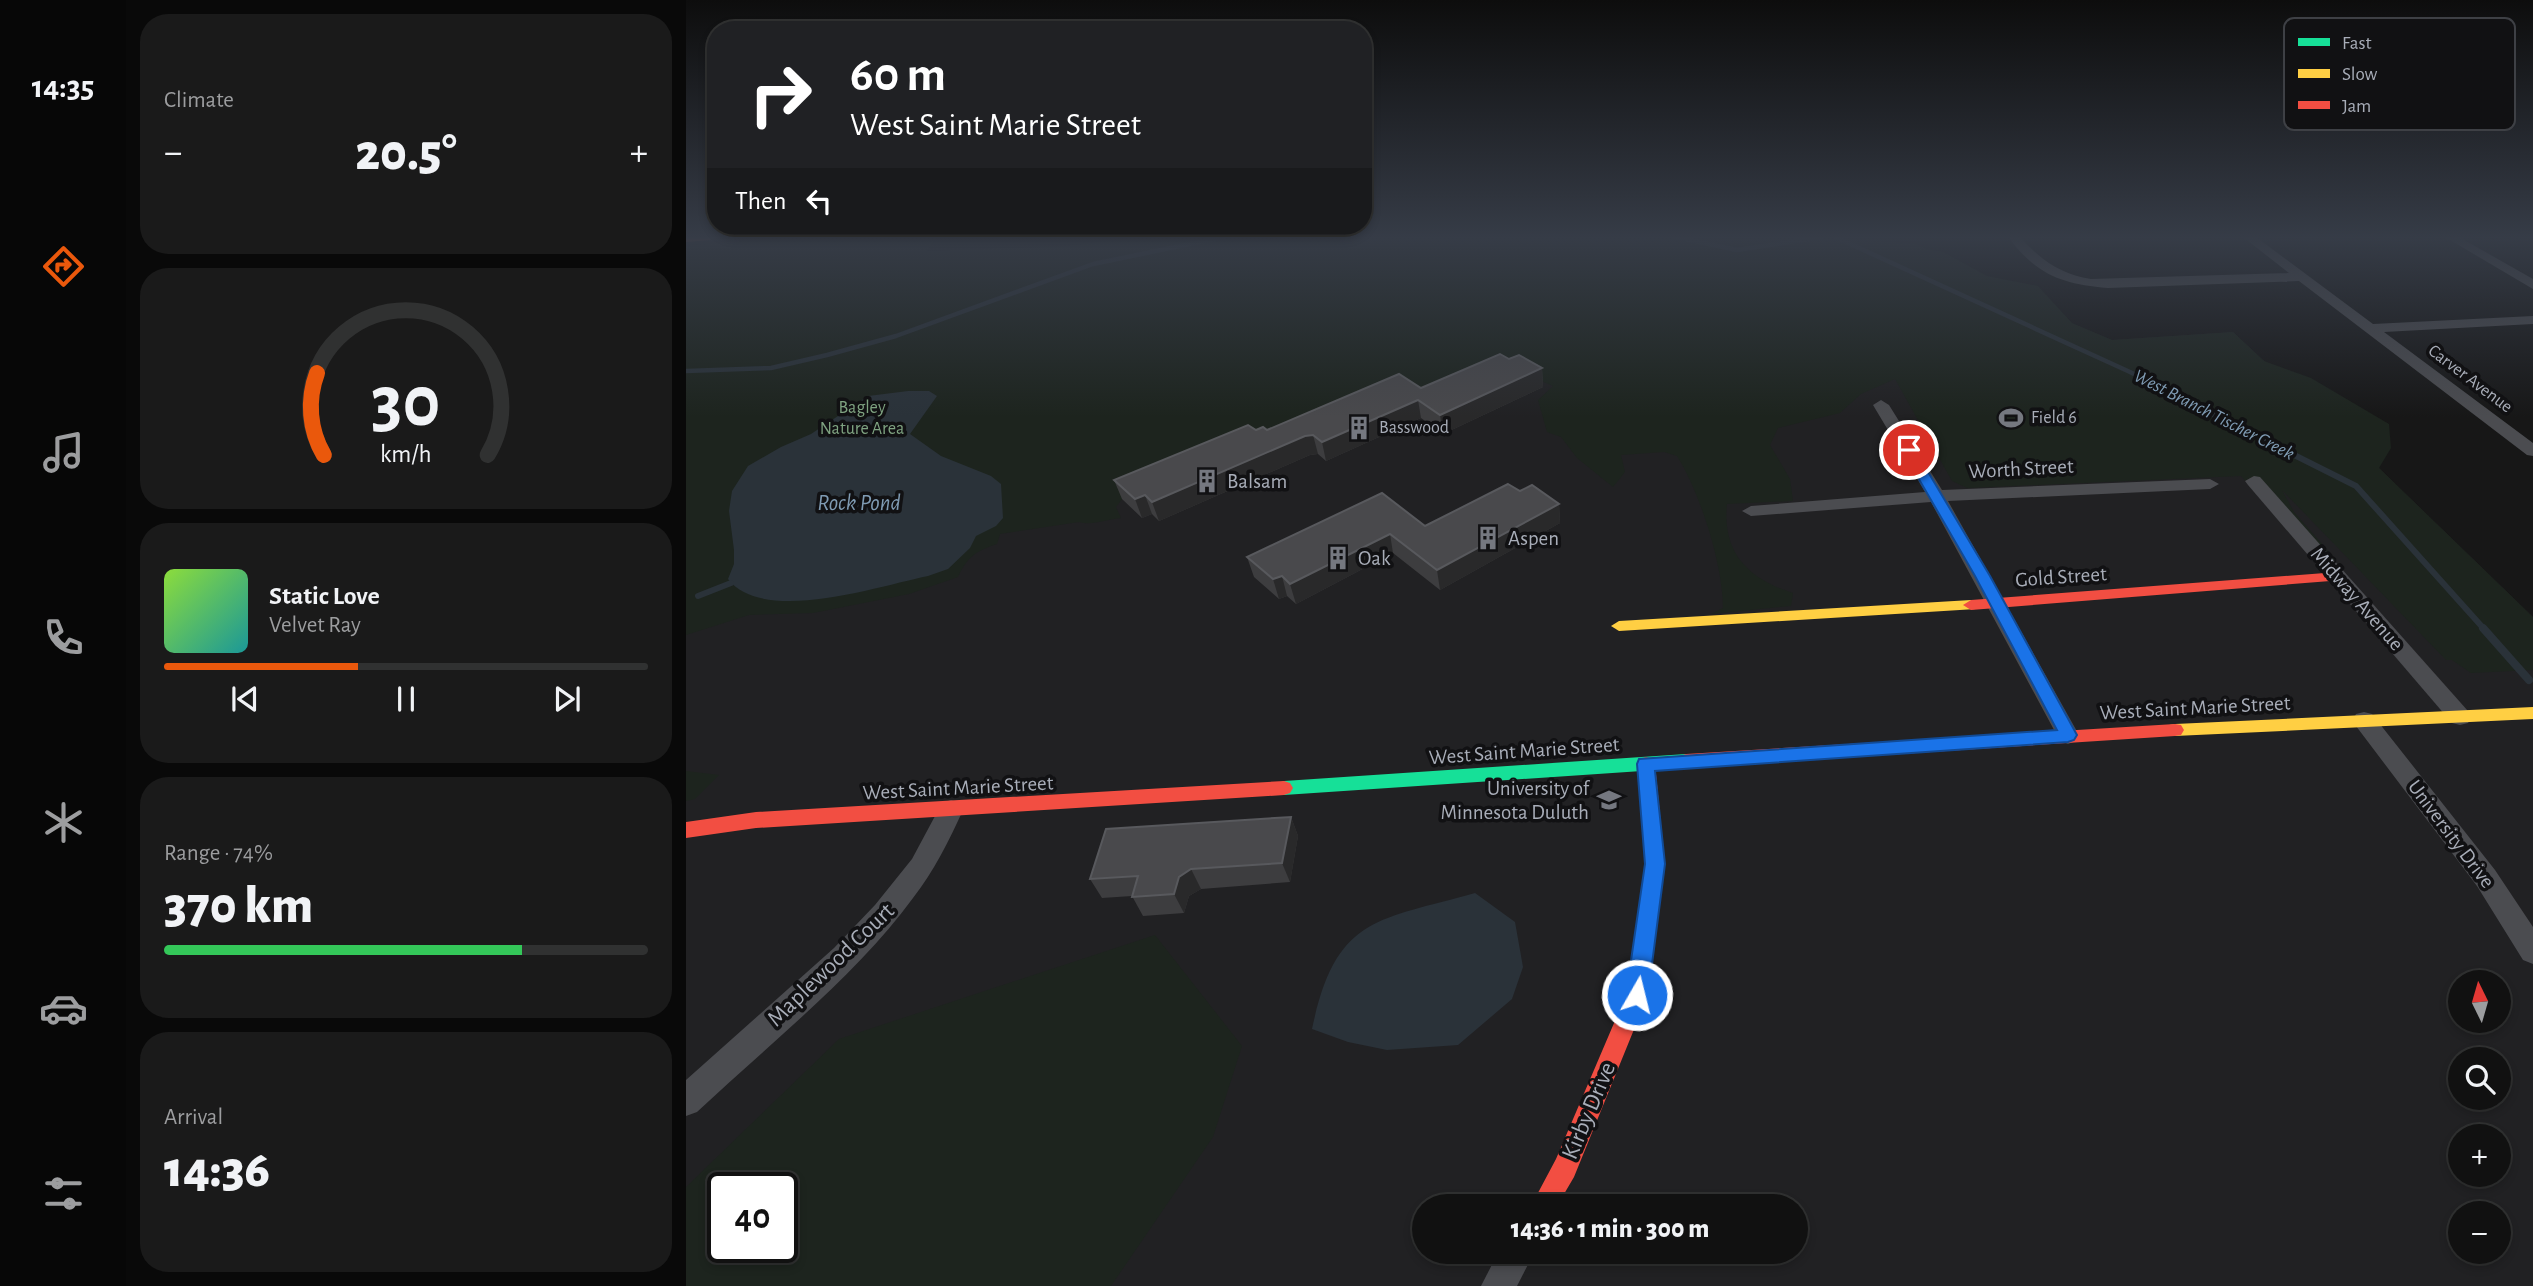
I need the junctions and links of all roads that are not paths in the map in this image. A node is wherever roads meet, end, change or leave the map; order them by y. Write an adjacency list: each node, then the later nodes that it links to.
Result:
1 (2329, 297): 3 (street, Carver Avenue)
2 (2533, 320): 3 (street)
3 (2371, 328): 5 (street, Carver Avenue)
4 (1881, 405): 8 (street)
5 (2533, 451)
6 (2254, 481): 10 (street, Midway Avenue)
7 (2210, 484): 8 (street, Worth Street)
8 (1937, 496): 9 (street, Worth Street); 11 (street)
9 (1751, 511)
10 (2338, 578): 11 (street, Gold Street); 14 (street, Midway Avenue)
11 (1997, 603): 12 (street, Gold Street); 16 (street)
12 (1619, 626)
13 (2533, 713): 14 (street, West Saint Marie Street)
14 (2460, 718): 15 (street, West Saint Marie Street)
15 (2364, 720): 16 (street, West Saint Marie Street); 20 (street, University Drive)
16 (2068, 735): 17 (street, West Saint Marie Street)
17 (1646, 764): 18 (street, West Saint Marie Street); 22 (street, Kirby Drive)
18 (951, 810): 19 (street, West Saint Marie Street); 21 (street, Maplewood Court)
19 (686, 830)
20 (2533, 951)
21 (686, 1101)
22 (1551, 1194)
23 (1510, 1264): 24 (street)
24 (1498, 1286)

